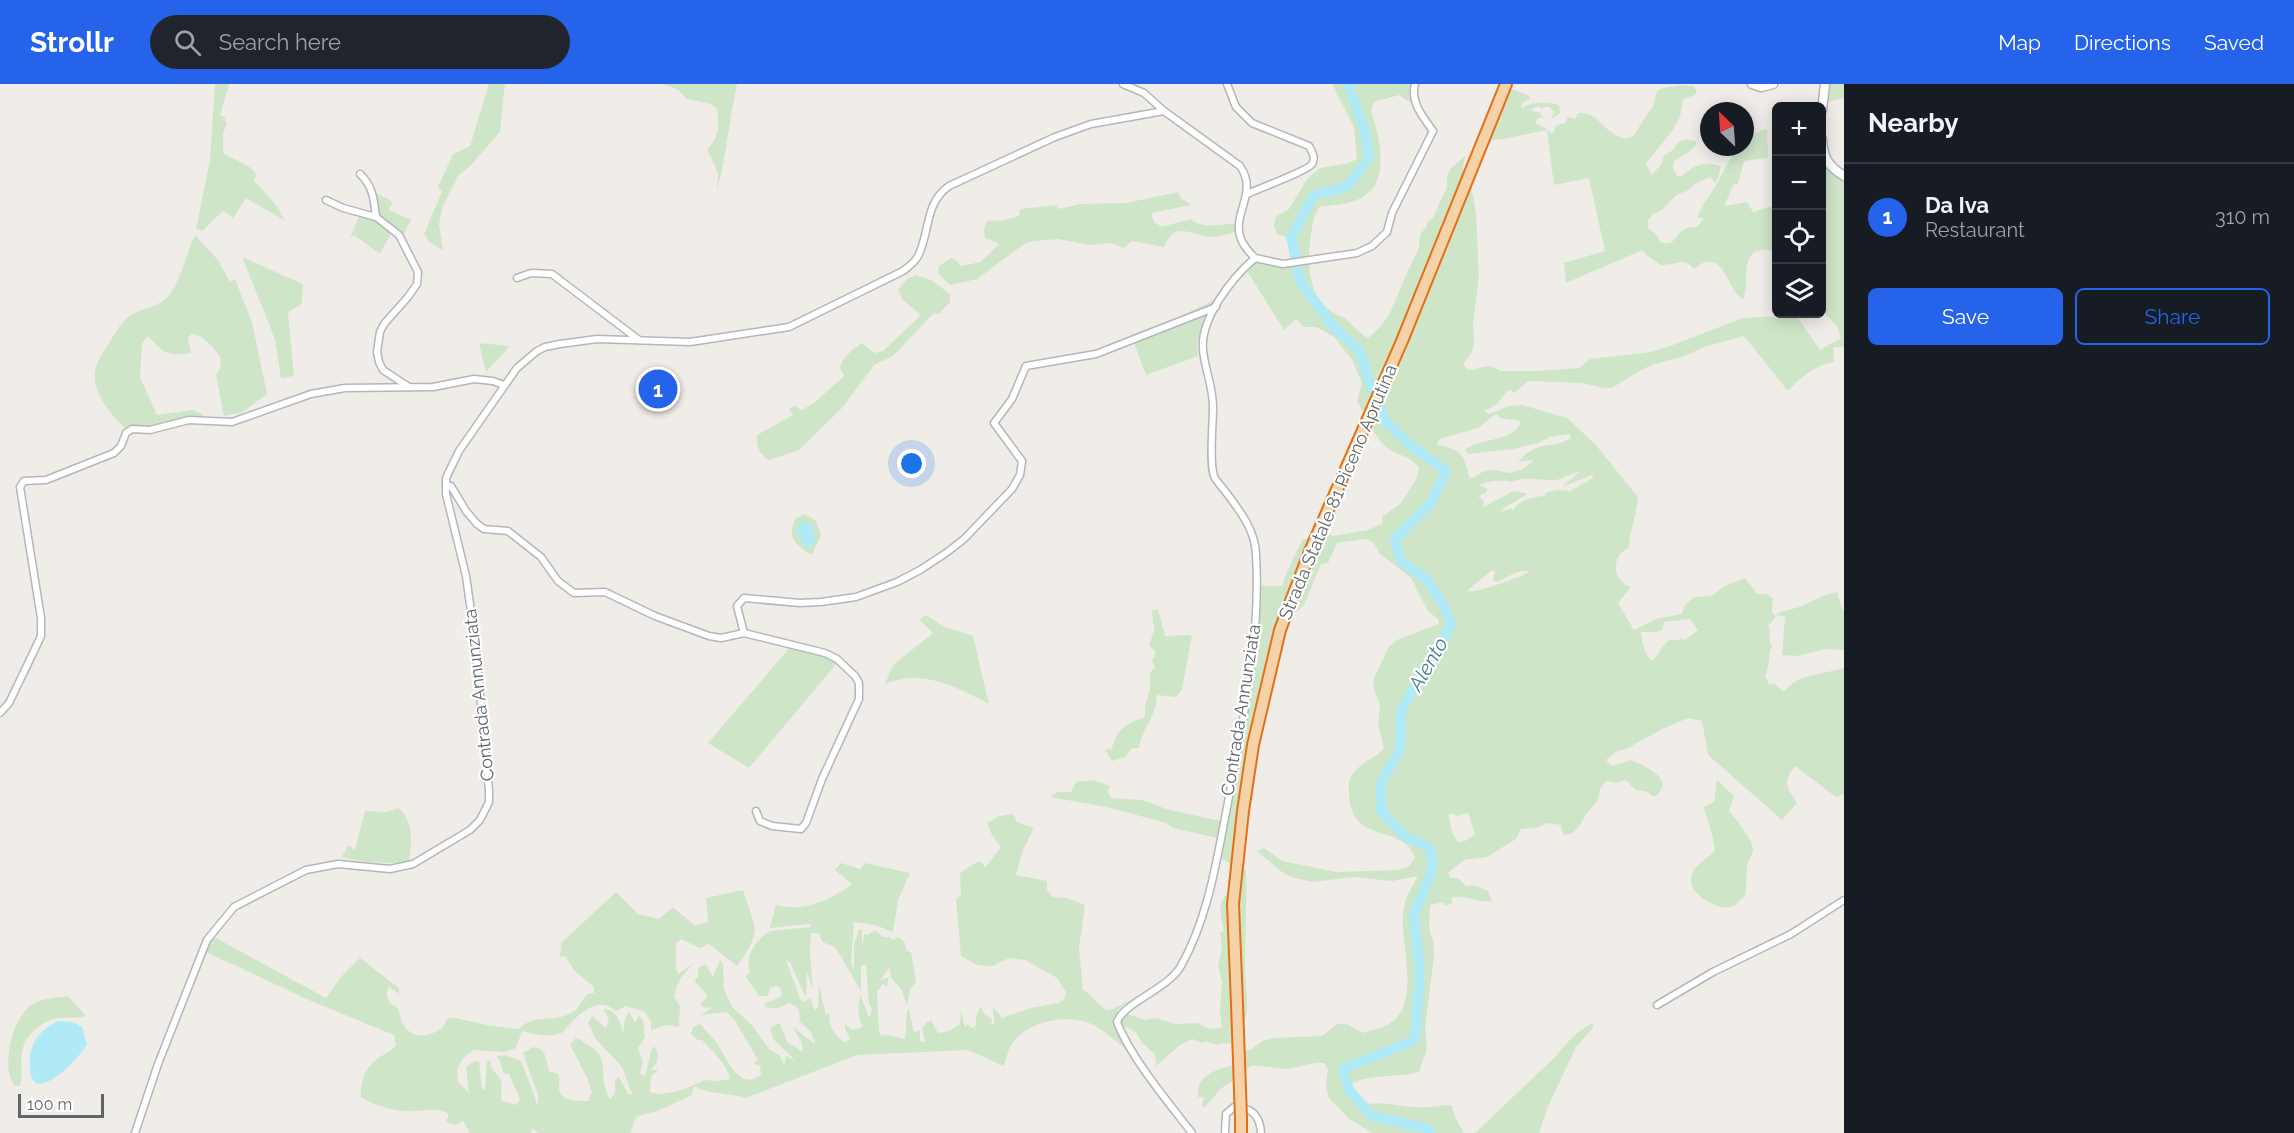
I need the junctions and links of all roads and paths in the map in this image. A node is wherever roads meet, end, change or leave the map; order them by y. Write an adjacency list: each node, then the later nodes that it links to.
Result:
1 (1124, 84): 9 (street)
2 (1227, 84): 13 (street)
3 (1415, 84): 16 (street)
4 (1506, 84): 31 (highway, Strada Statale 81 Piceno Aprutina, bridge)
5 (1752, 84): 6 (main road)
6 (1773, 84)
7 (1825, 84): 8 (main road)
8 (1822, 102)
9 (1164, 111): 13 (street); 19 (street)
10 (1826, 156): 12 (main road)
11 (360, 174): 15 (street)
12 (1844, 176)
13 (1247, 194): 16 (street)
14 (326, 200): 15 (street)
15 (376, 217): 21 (street)
16 (1255, 258): 18 (street, Contrada Annunziata)
17 (517, 278): 19 (street)
18 (1216, 307): 23 (street); 29 (street, Contrada Annunziata)
19 (640, 340): 20 (street)
20 (504, 385): 21 (street); 22 (street)
21 (409, 387): 24 (street)
22 (446, 481): 23 (street); 28 (street, Contrada Annunziata)
23 (744, 633): 25 (street)
24 (0, 713)
25 (756, 811)
26 (1844, 900): 27 (street)
27 (1657, 1005)
28 (135, 1133)
29 (1192, 1133)
30 (1224, 1133): 32 (street)
31 (1241, 1133)
32 (1260, 1133)

